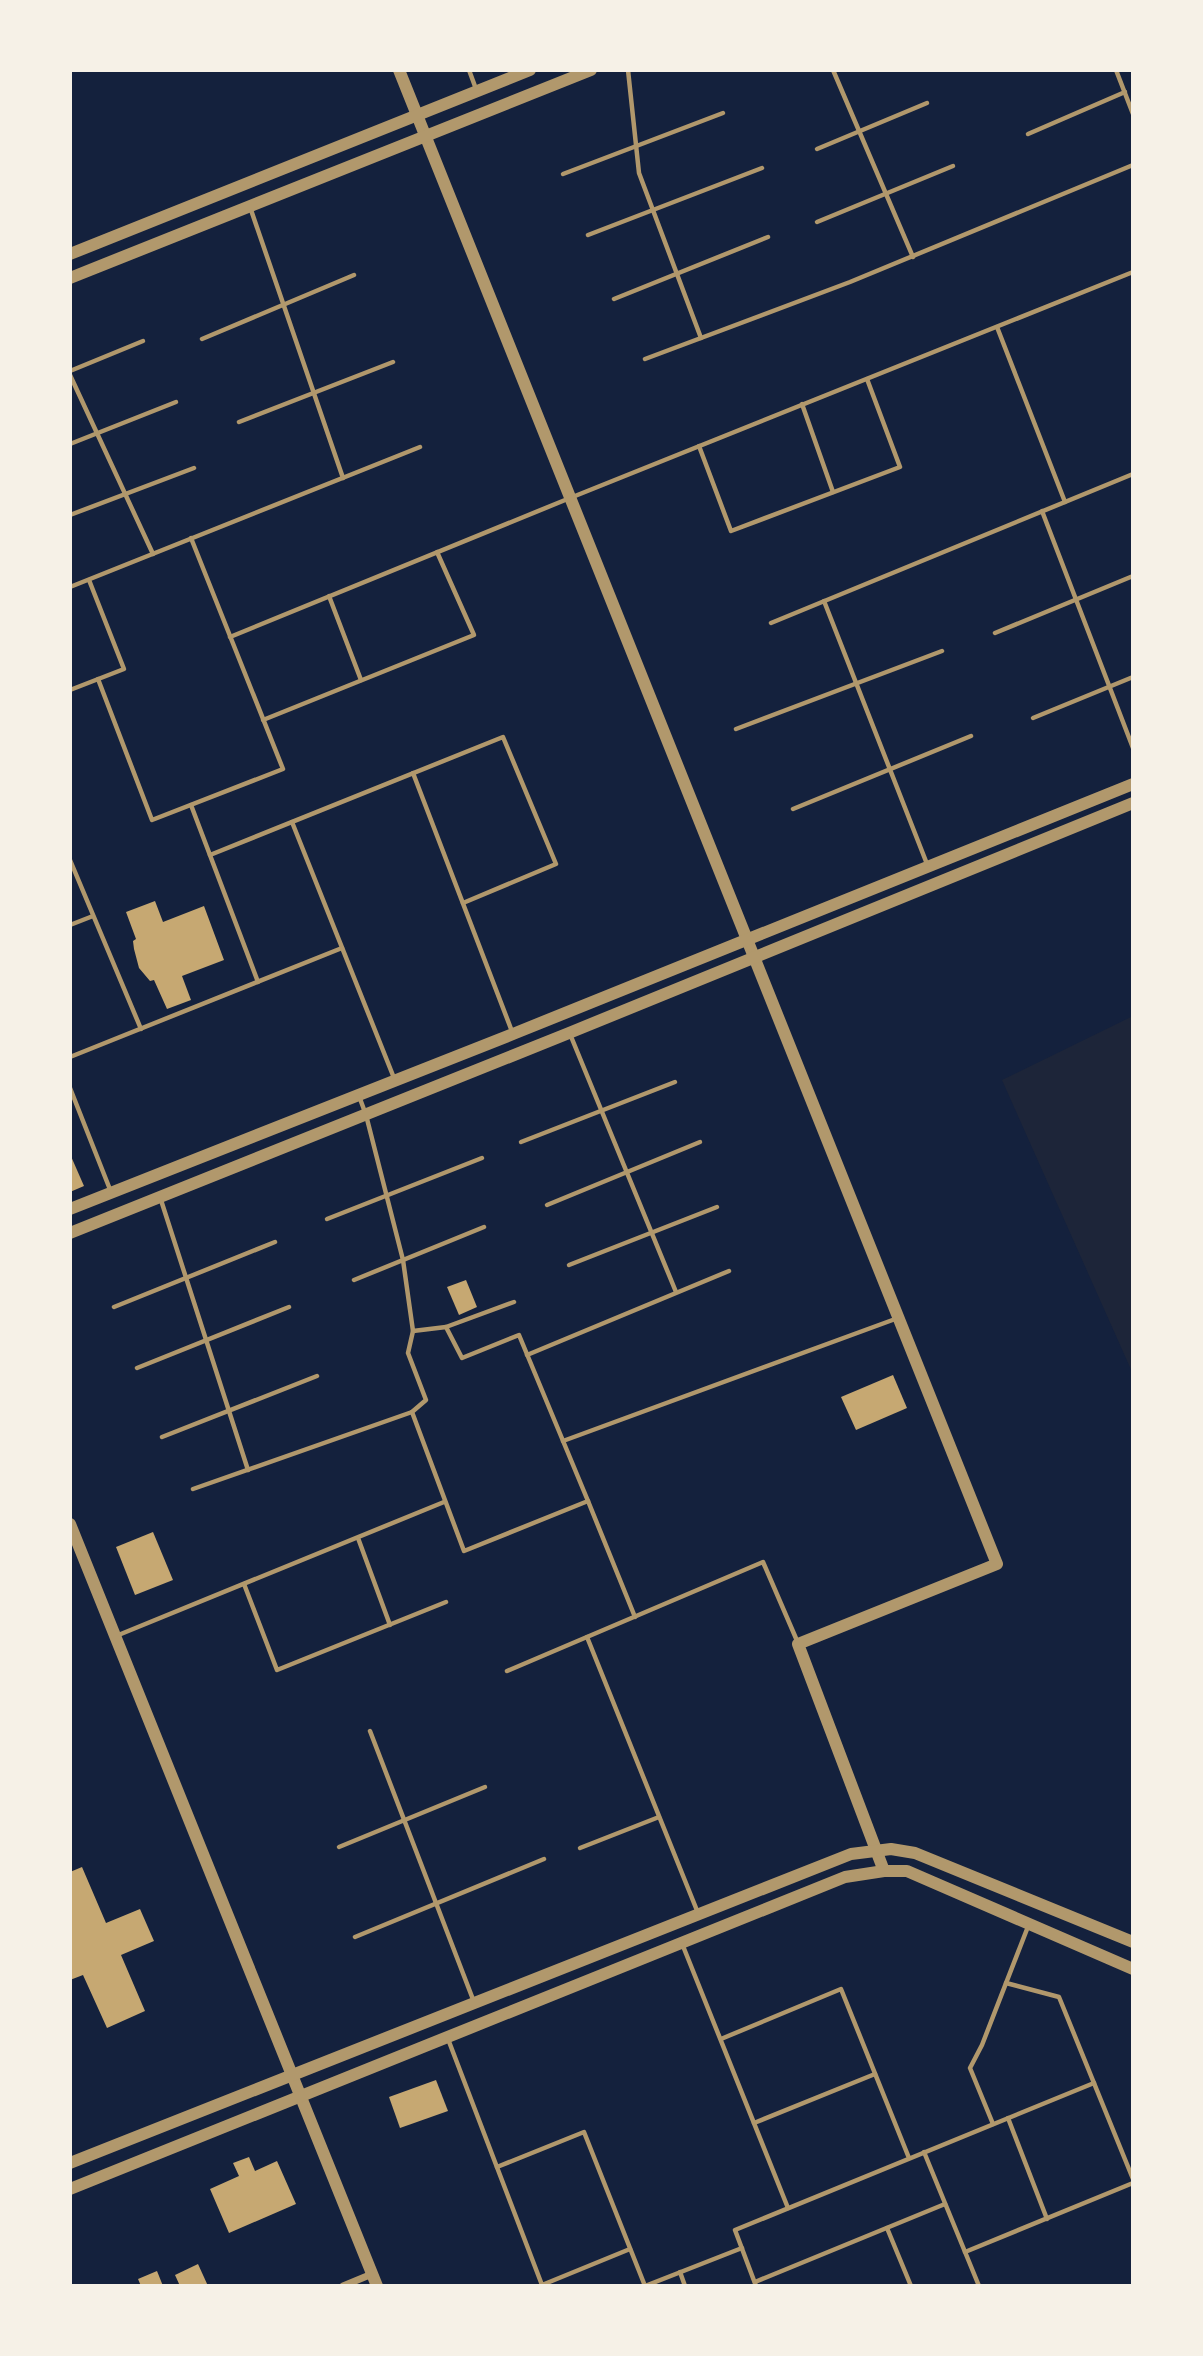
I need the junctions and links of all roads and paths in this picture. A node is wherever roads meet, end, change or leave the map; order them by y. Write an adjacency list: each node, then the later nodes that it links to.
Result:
1 (399, 70): 13 (street)
2 (469, 70): 8 (lane)
3 (591, 70): 16 (street)
4 (628, 70): 17 (lane)
5 (833, 70): 14 (lane)
6 (1116, 70): 9 (lane)
7 (526, 71): 8 (street)
8 (477, 91): 13 (street)
9 (1125, 92): 12 (lane); 15 (lane)
10 (927, 103): 14 (lane)
11 (723, 113): 17 (lane)
12 (1133, 114)
13 (417, 115): 16 (street); 29 (street)
14 (859, 131): 18 (lane); 23 (lane)
15 (1028, 134)
16 (425, 136): 24 (street); 58 (street)
17 (636, 146): 22 (lane); 25 (lane)
18 (817, 149)
19 (1133, 165): 30 (lane)
20 (953, 166): 23 (lane)
21 (762, 168): 25 (lane)
22 (563, 174)
23 (886, 194): 26 (lane); 30 (lane)
24 (249, 206): 34 (street); 36 (lane)
25 (653, 211): 27 (lane); 32 (lane)
26 (817, 222)
27 (588, 235)
28 (768, 237): 32 (lane)
29 (70, 254)
30 (913, 257): 38 (lane)
31 (1133, 272): 37 (lane)
32 (677, 274): 35 (lane); 38 (lane)
33 (354, 275): 36 (lane)
34 (70, 278)
35 (614, 299)
36 (283, 304): 39 (lane); 45 (lane)
37 (996, 327): 44 (lane); 59 (lane)
38 (701, 338): 41 (lane)
39 (202, 339)
40 (143, 341): 43 (lane)
41 (645, 359)
42 (393, 362): 45 (lane)
43 (70, 373): 49 (lane)
44 (867, 379): 47 (lane); 56 (lane)
45 (314, 393): 48 (lane); 55 (lane)
46 (176, 401): 49 (lane)
47 (802, 404): 51 (lane); 56 (lane)
48 (239, 422)
49 (97, 433): 50 (lane); 57 (lane)
50 (70, 444)
51 (699, 446): 56 (lane); 58 (lane)
52 (420, 447): 55 (lane)
53 (194, 468): 57 (lane)
54 (1133, 474): 59 (lane)
55 (344, 478): 62 (lane)
56 (833, 492)
57 (126, 494): 61 (lane); 64 (lane)
58 (570, 498): 63 (lane); 99 (street)
59 (1065, 502): 60 (lane)
60 (1042, 512): 69 (lane); 70 (lane)
61 (70, 515)
62 (191, 538): 64 (lane); 73 (lane)
63 (437, 552): 68 (lane); 77 (lane)
64 (153, 554): 66 (lane)
65 (1133, 576): 69 (lane)
66 (89, 580): 67 (lane); 76 (lane)
67 (70, 587)
68 (329, 596): 73 (lane); 77 (lane)
69 (1076, 600): 72 (lane); 79 (lane)
70 (824, 601): 71 (lane); 78 (lane)
71 (771, 623)
72 (995, 633)
73 (230, 637): 82 (lane)
74 (942, 651): 78 (lane)
75 (1133, 677): 79 (lane)
76 (98, 679): 80 (lane); 90 (lane)
77 (361, 680): 82 (lane)
78 (856, 684): 83 (lane); 86 (lane)
79 (1110, 687): 81 (lane); 85 (lane)
80 (70, 690)
81 (1033, 718)
82 (263, 720): 90 (lane)
83 (736, 729)
84 (971, 736): 86 (lane)
85 (1133, 748)
86 (890, 769): 91 (lane); 95 (lane)
87 (414, 773): 92 (lane); 96 (lane); 96 (lane)
88 (1133, 784): 95 (street)
89 (1133, 803): 101 (street)
90 (191, 805): 93 (lane)
91 (793, 809)
92 (292, 822): 93 (lane); 100 (lane)
93 (210, 855): 102 (lane)
94 (70, 860): 97 (lane)
95 (928, 867): 99 (street)
96 (463, 903): 105 (lane)
97 (93, 916): 98 (lane); 103 (lane)
98 (70, 925)
99 (747, 940): 101 (street); 105 (street)
100 (342, 948): 102 (lane); 107 (lane)
101 (754, 957): 104 (street); 137 (street)
102 (258, 982): 103 (lane)
103 (141, 1029): 106 (lane)
104 (569, 1033): 111 (lane); 112 (street)
105 (513, 1034): 107 (street)
106 (70, 1057)
107 (395, 1081): 110 (street)
108 (675, 1082): 111 (lane)
109 (70, 1088): 117 (lane)
110 (358, 1095): 112 (lane); 117 (street)
111 (601, 1111): 113 (lane); 116 (lane)
112 (366, 1115): 118 (lane); 119 (street)
113 (521, 1142)
114 (700, 1142): 116 (lane)
115 (482, 1158): 118 (lane)
116 (627, 1173): 120 (lane); 126 (lane)
117 (111, 1192): 122 (street)
118 (387, 1196): 123 (lane); 128 (lane)
119 (159, 1197): 125 (street); 131 (lane)
120 (547, 1205)
121 (716, 1208): 126 (lane)
122 (70, 1209)
123 (327, 1219)
124 (484, 1227): 128 (lane)
125 (70, 1233)
126 (651, 1233): 129 (lane); 133 (lane)
127 (275, 1242): 131 (lane)
128 (403, 1260): 132 (lane); 139 (lane)
129 (569, 1265)
130 (729, 1271): 133 (lane)
131 (186, 1278): 135 (lane); 140 (lane)
132 (354, 1280)
133 (676, 1292): 141 (lane)
134 (514, 1302): 138 (lane)
135 (114, 1307)
136 (289, 1307): 140 (lane)
137 (899, 1318): 147 (lane); 160 (street)
138 (446, 1327): 139 (lane); 141 (lane)
139 (413, 1331): 145 (lane)
140 (206, 1340): 142 (lane); 144 (lane)
141 (527, 1355): 147 (lane)
142 (137, 1368)
143 (317, 1376): 144 (lane)
144 (229, 1411): 146 (lane); 148 (lane)
145 (412, 1412): 148 (lane); 151 (lane)
146 (162, 1437)
147 (563, 1441): 150 (lane)
148 (248, 1469): 149 (lane)
149 (193, 1489)
150 (588, 1501): 151 (lane); 156 (lane)
151 (444, 1502): 153 (lane)
152 (70, 1524): 158 (street)
153 (358, 1538): 154 (lane); 157 (lane)
154 (244, 1584): 157 (lane); 158 (lane)
155 (446, 1602): 157 (lane)
156 (635, 1617): 159 (lane); 160 (lane)
157 (390, 1625)
158 (116, 1636): 183 (street)
159 (587, 1637): 161 (lane); 164 (lane)
160 (798, 1644): 168 (street)
161 (507, 1671)
162 (370, 1731): 165 (lane)
163 (485, 1787): 165 (lane)
164 (659, 1817): 167 (lane); 172 (lane)
165 (404, 1820): 166 (lane); 171 (lane)
166 (340, 1847)
167 (580, 1849)
168 (876, 1850): 170 (street); 172 (street); 175 (street)
169 (544, 1859): 171 (lane)
170 (884, 1871): 173 (street); 176 (street)
171 (436, 1904): 174 (lane); 179 (lane)
172 (698, 1914): 179 (street)
173 (1029, 1924): 177 (street); 178 (lane)
174 (355, 1937)
175 (1133, 1942)
176 (682, 1943): 180 (street); 181 (lane)
177 (1133, 1969)
178 (1006, 1983): 184 (lane); 188 (lane)
179 (474, 2003): 183 (street)
180 (447, 2037): 185 (street); 192 (lane)
181 (721, 2039): 182 (lane); 187 (lane)
182 (875, 2074): 187 (lane); 190 (lane)
183 (292, 2075): 185 (street); 191 (street)
184 (1094, 2083): 186 (lane); 193 (lane)
185 (301, 2096): 194 (street); 203 (street)
186 (1007, 2118): 188 (lane); 197 (lane)
187 (754, 2123): 196 (lane)
188 (993, 2124): 189 (lane)
189 (924, 2152): 190 (lane); 195 (lane)
190 (909, 2158): 196 (lane)
191 (70, 2163)
192 (497, 2167): 200 (lane); 200 (lane)
193 (1133, 2181): 197 (lane)
194 (70, 2189)
195 (946, 2204): 198 (lane); 201 (lane)
196 (788, 2208): 199 (lane)
197 (1047, 2219): 201 (lane)
198 (887, 2228): 204 (lane); 207 (lane)
199 (742, 2248): 202 (lane); 204 (lane)
200 (630, 2249): 202 (lane)
201 (965, 2252): 208 (lane)
202 (680, 2272): 206 (lane)
203 (374, 2280): 205 (street)
204 (756, 2284)
205 (343, 2286)
206 (685, 2286)
207 (911, 2286)
208 (979, 2286)

